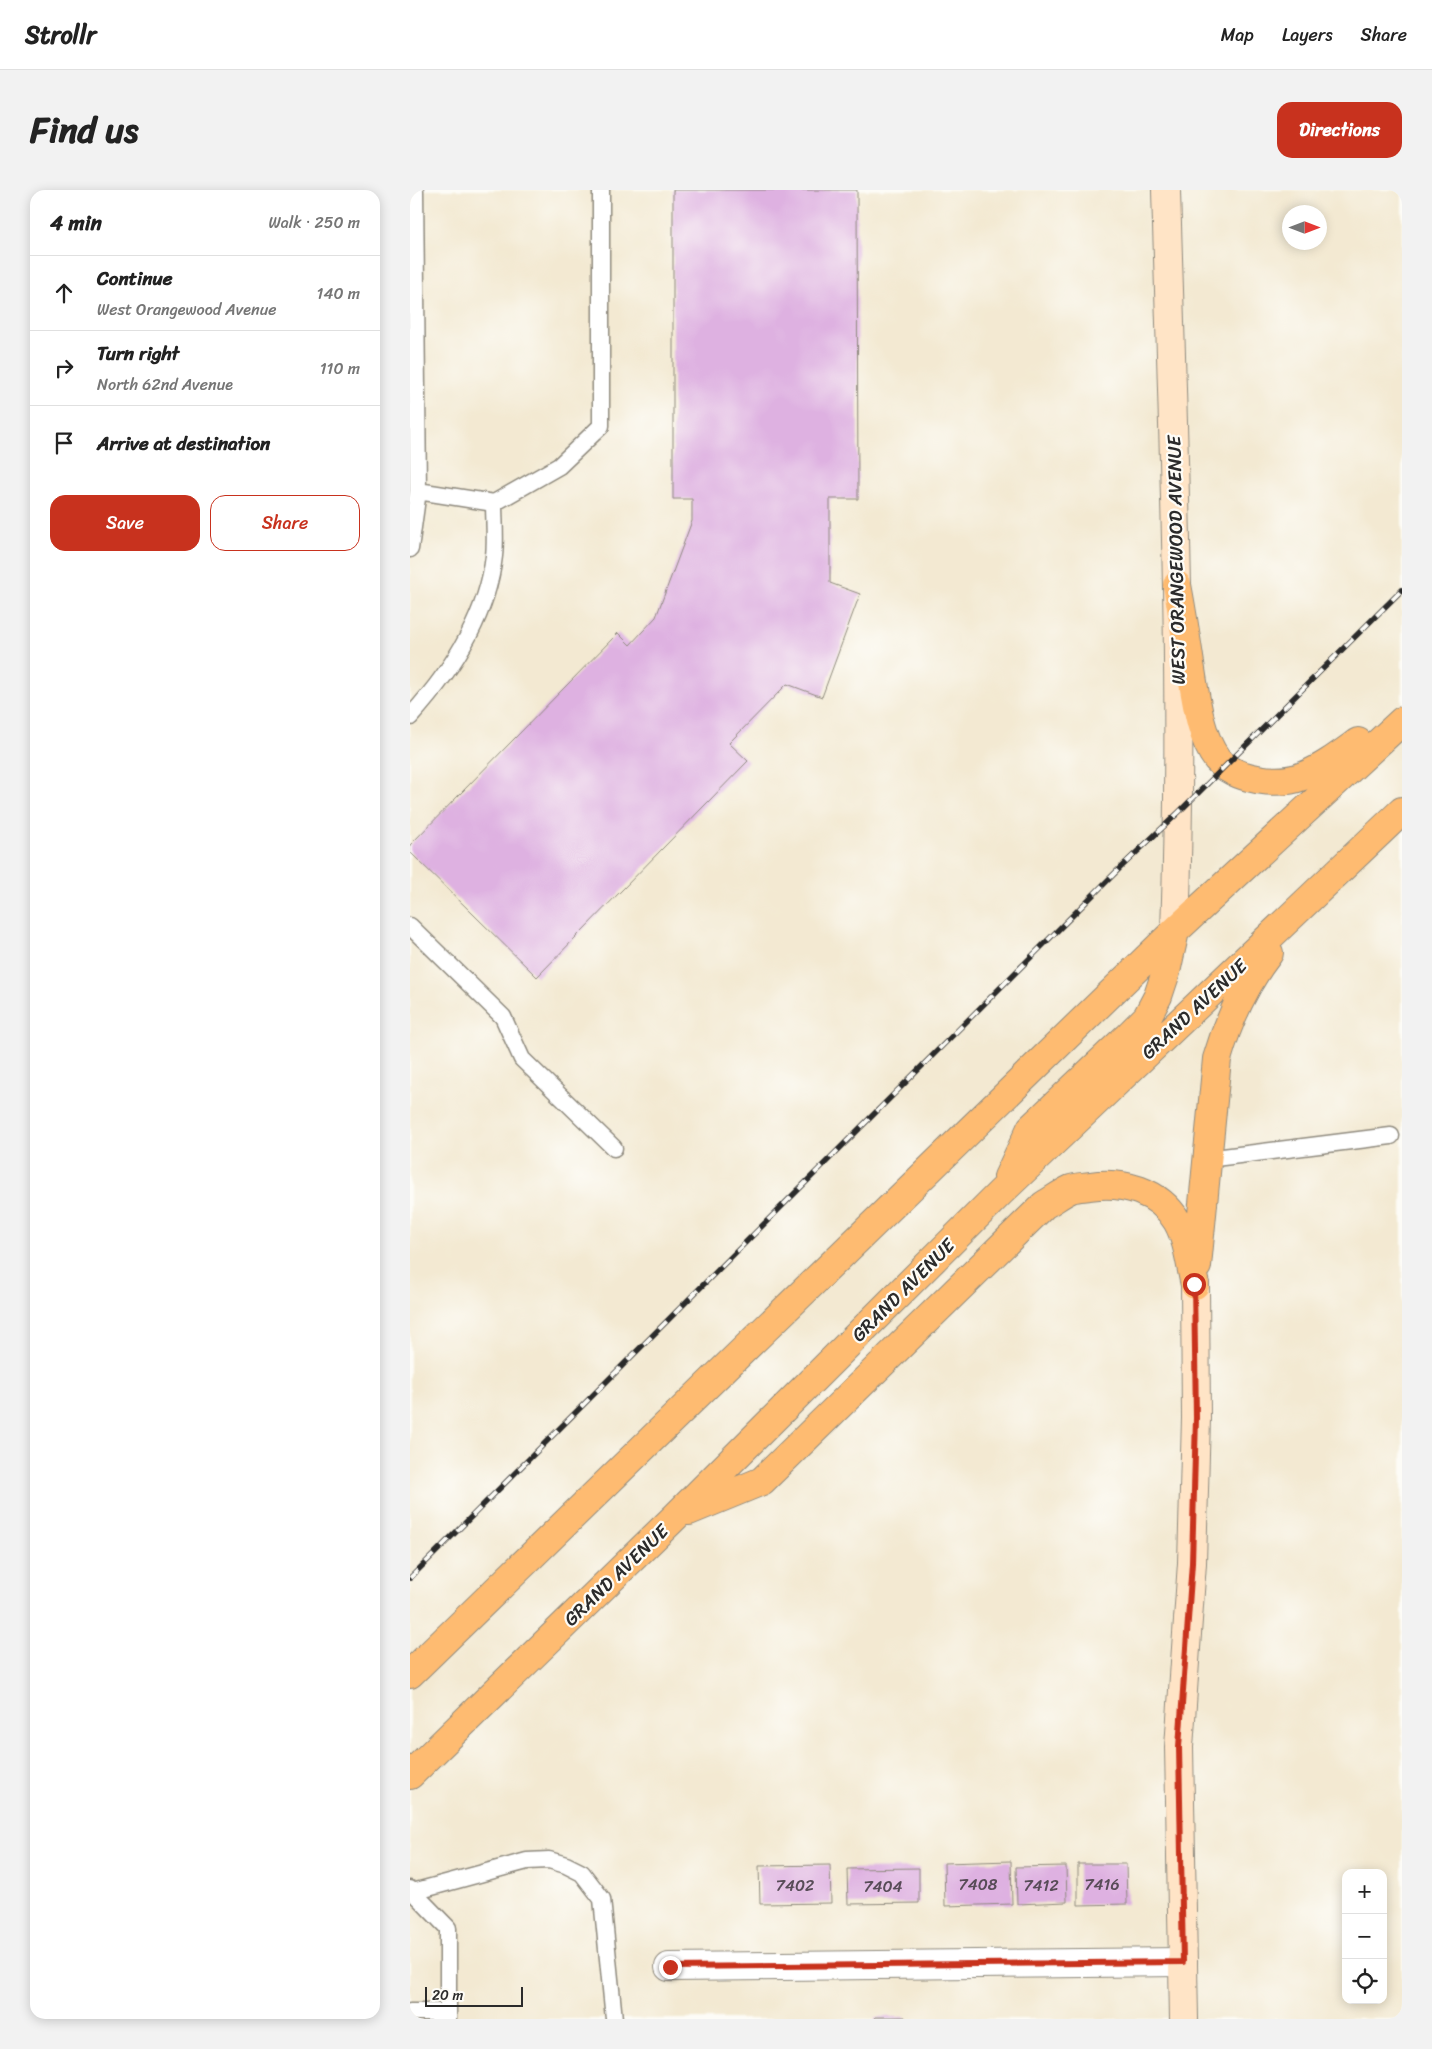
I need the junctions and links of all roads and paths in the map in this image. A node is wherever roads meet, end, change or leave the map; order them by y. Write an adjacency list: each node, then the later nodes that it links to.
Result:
1 (415, 190): 4 (lane)
2 (601, 190): 5 (lane)
3 (1166, 190): 7 (street, WEST ORANGEWOOD AVENUE)
4 (418, 491): 5 (lane); 6 (lane)
5 (494, 503): 9 (lane)
6 (410, 549)
7 (1177, 585): 8 (highway); 14 (street, WEST ORANGEWOOD AVENUE)
8 (1402, 711)
9 (410, 717)
10 (1402, 721): 14 (highway)
11 (1402, 811): 12 (highway, GRAND AVENUE)
12 (1310, 900): 17 (highway); 18 (highway, GRAND AVENUE)
13 (410, 926): 16 (lane)
14 (1175, 931): 18 (highway); 21 (highway)
15 (1392, 1136): 17 (lane)
16 (614, 1148)
17 (1207, 1159): 19 (highway)
18 (1001, 1192): 20 (highway, GRAND AVENUE)
19 (1194, 1284): 20 (highway); 24 (street)
20 (676, 1516): 22 (highway, GRAND AVENUE)
21 (410, 1674)
22 (410, 1775)
23 (411, 1890): 27 (lane); 28 (lane)
24 (1183, 1962): 25 (street); 29 (street)
25 (670, 1967)
26 (410, 2012): 27 (lane)
27 (448, 2015)
28 (614, 2019)
29 (1184, 2019)

